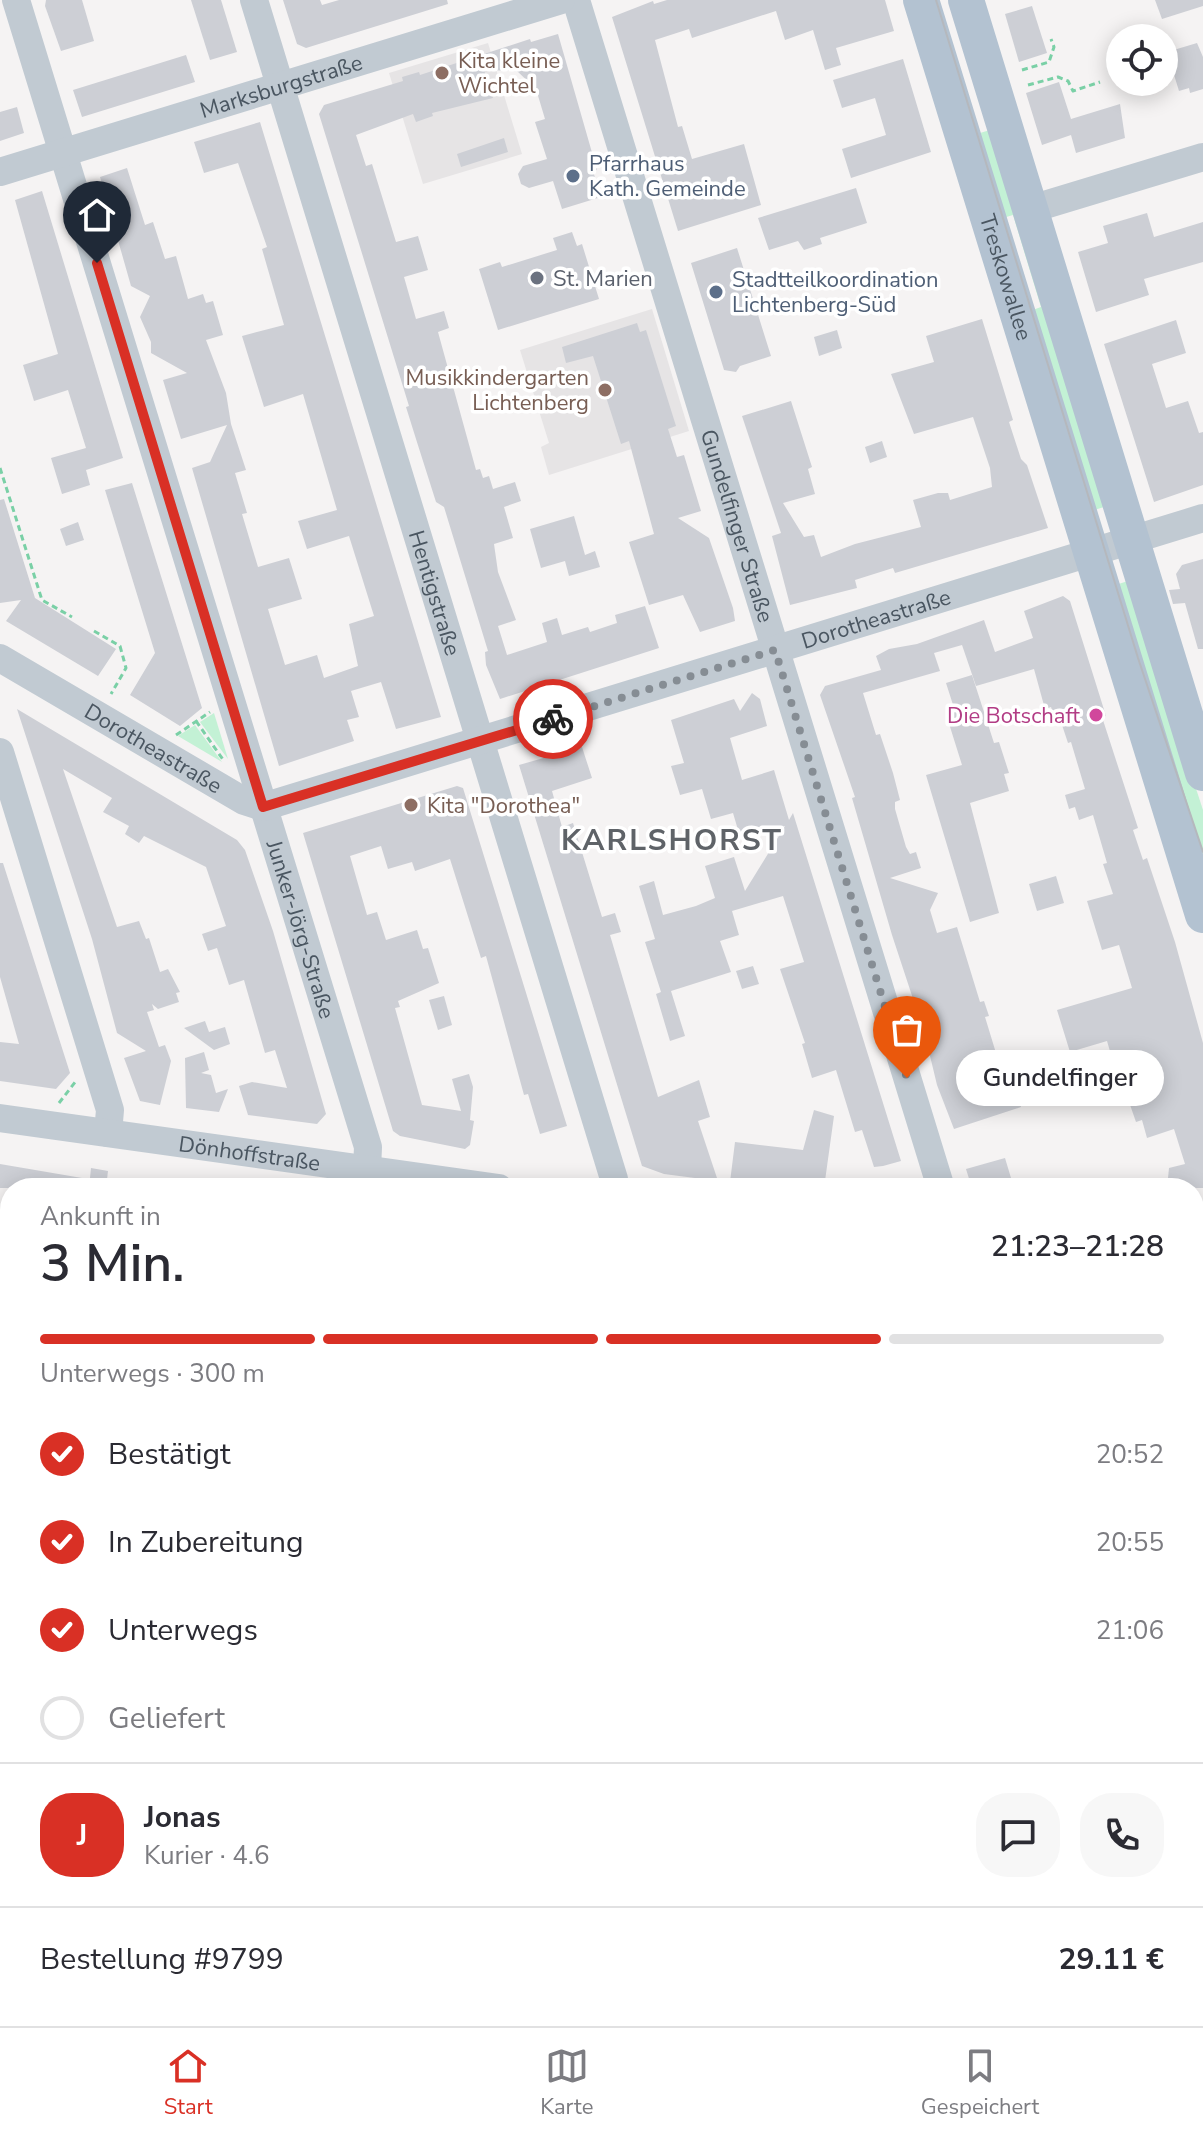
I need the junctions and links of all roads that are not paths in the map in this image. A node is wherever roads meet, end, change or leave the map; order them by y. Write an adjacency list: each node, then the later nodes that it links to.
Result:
1 (16, 0): 8 (street, Junker-Jörg-Straße)
2 (254, 0): 7 (street, Hentigstraße)
3 (561, 0): 7 (street, Marksburgstraße)
4 (576, 0): 15 (street, Gundelfinger Straße)
5 (921, 0): 14 (main road, Treskowallee)
6 (966, 0): 11 (main road, Treskowallee)
7 (280, 86): 8 (street, Marksburgstraße); 17 (street, Hentigstraße)
8 (63, 153): 10 (street, Marksburgstraße); 20 (street, Junker-Jörg-Straße)
9 (1203, 157): 11 (street)
10 (0, 172)
11 (1028, 210): 13 (main road, Treskowallee)
12 (1203, 518): 13 (street)
13 (1130, 541): 14 (street); 19 (main road, Treskowallee)
14 (1092, 553): 15 (street, Dorotheastraße); 21 (main road, Treskowallee)
15 (775, 650): 17 (street, Dorotheastraße); 27 (street, Gundelfinger Straße)
16 (0, 658): 20 (street, Dorotheastraße)
17 (480, 741): 20 (street, Dorotheastraße); 26 (street, Hentigstraße)
18 (0, 752): 23 (street)
19 (1203, 773)
20 (263, 807): 24 (street, Junker-Jörg-Straße)
21 (1203, 915)
22 (0, 1118): 23 (street, Dönhoffstraße)
23 (108, 1133): 24 (street, Dönhoffstraße)
24 (367, 1169): 25 (street, Dönhoffstraße)
25 (430, 1178)
26 (614, 1178)
27 (938, 1178)
28 (0, 1572): 29 (street)
29 (0, 1579)

